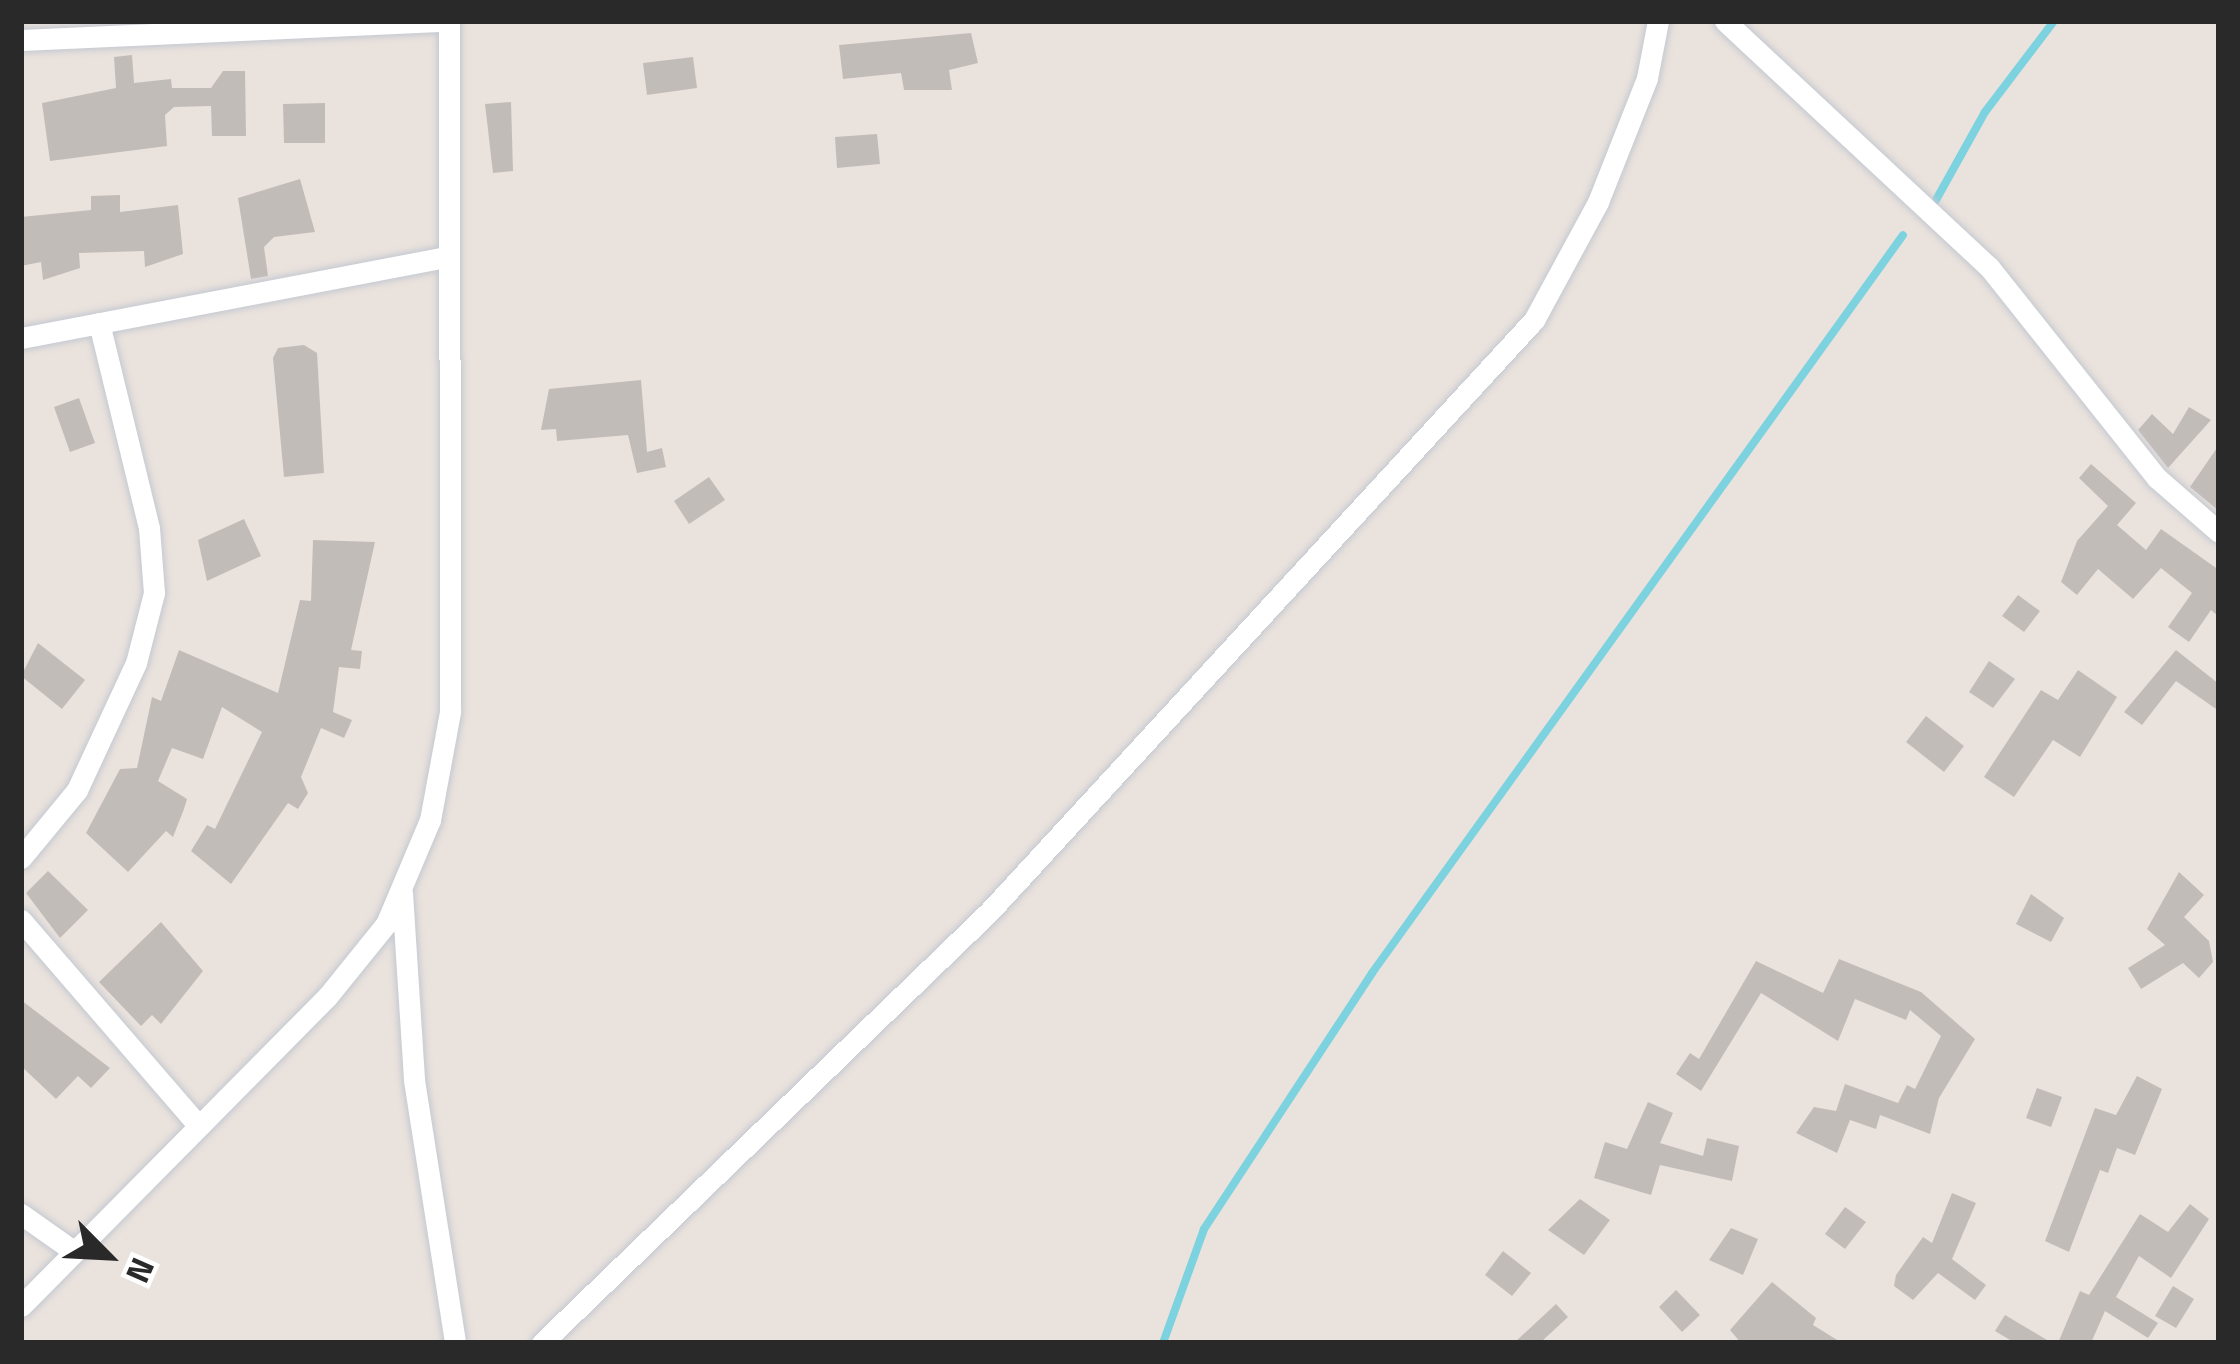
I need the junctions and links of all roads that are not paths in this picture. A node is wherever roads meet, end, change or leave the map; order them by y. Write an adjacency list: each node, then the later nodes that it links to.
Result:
1 (445, 21): 4 (street); 6 (street)
2 (1658, 21): 18 (street)
3 (1725, 21): 9 (street)
4 (98, 28): 5 (street)
5 (21, 40)
6 (447, 257): 7 (street); 11 (street)
7 (99, 323): 8 (street); 10 (street)
8 (21, 338)
9 (2219, 532)
10 (21, 858)
11 (402, 893): 13 (street); 17 (street)
12 (21, 920): 13 (street)
13 (198, 1125): 15 (street)
14 (21, 1214): 15 (street)
15 (72, 1250): 16 (street)
16 (21, 1306)
17 (454, 1343)
18 (542, 1343)

